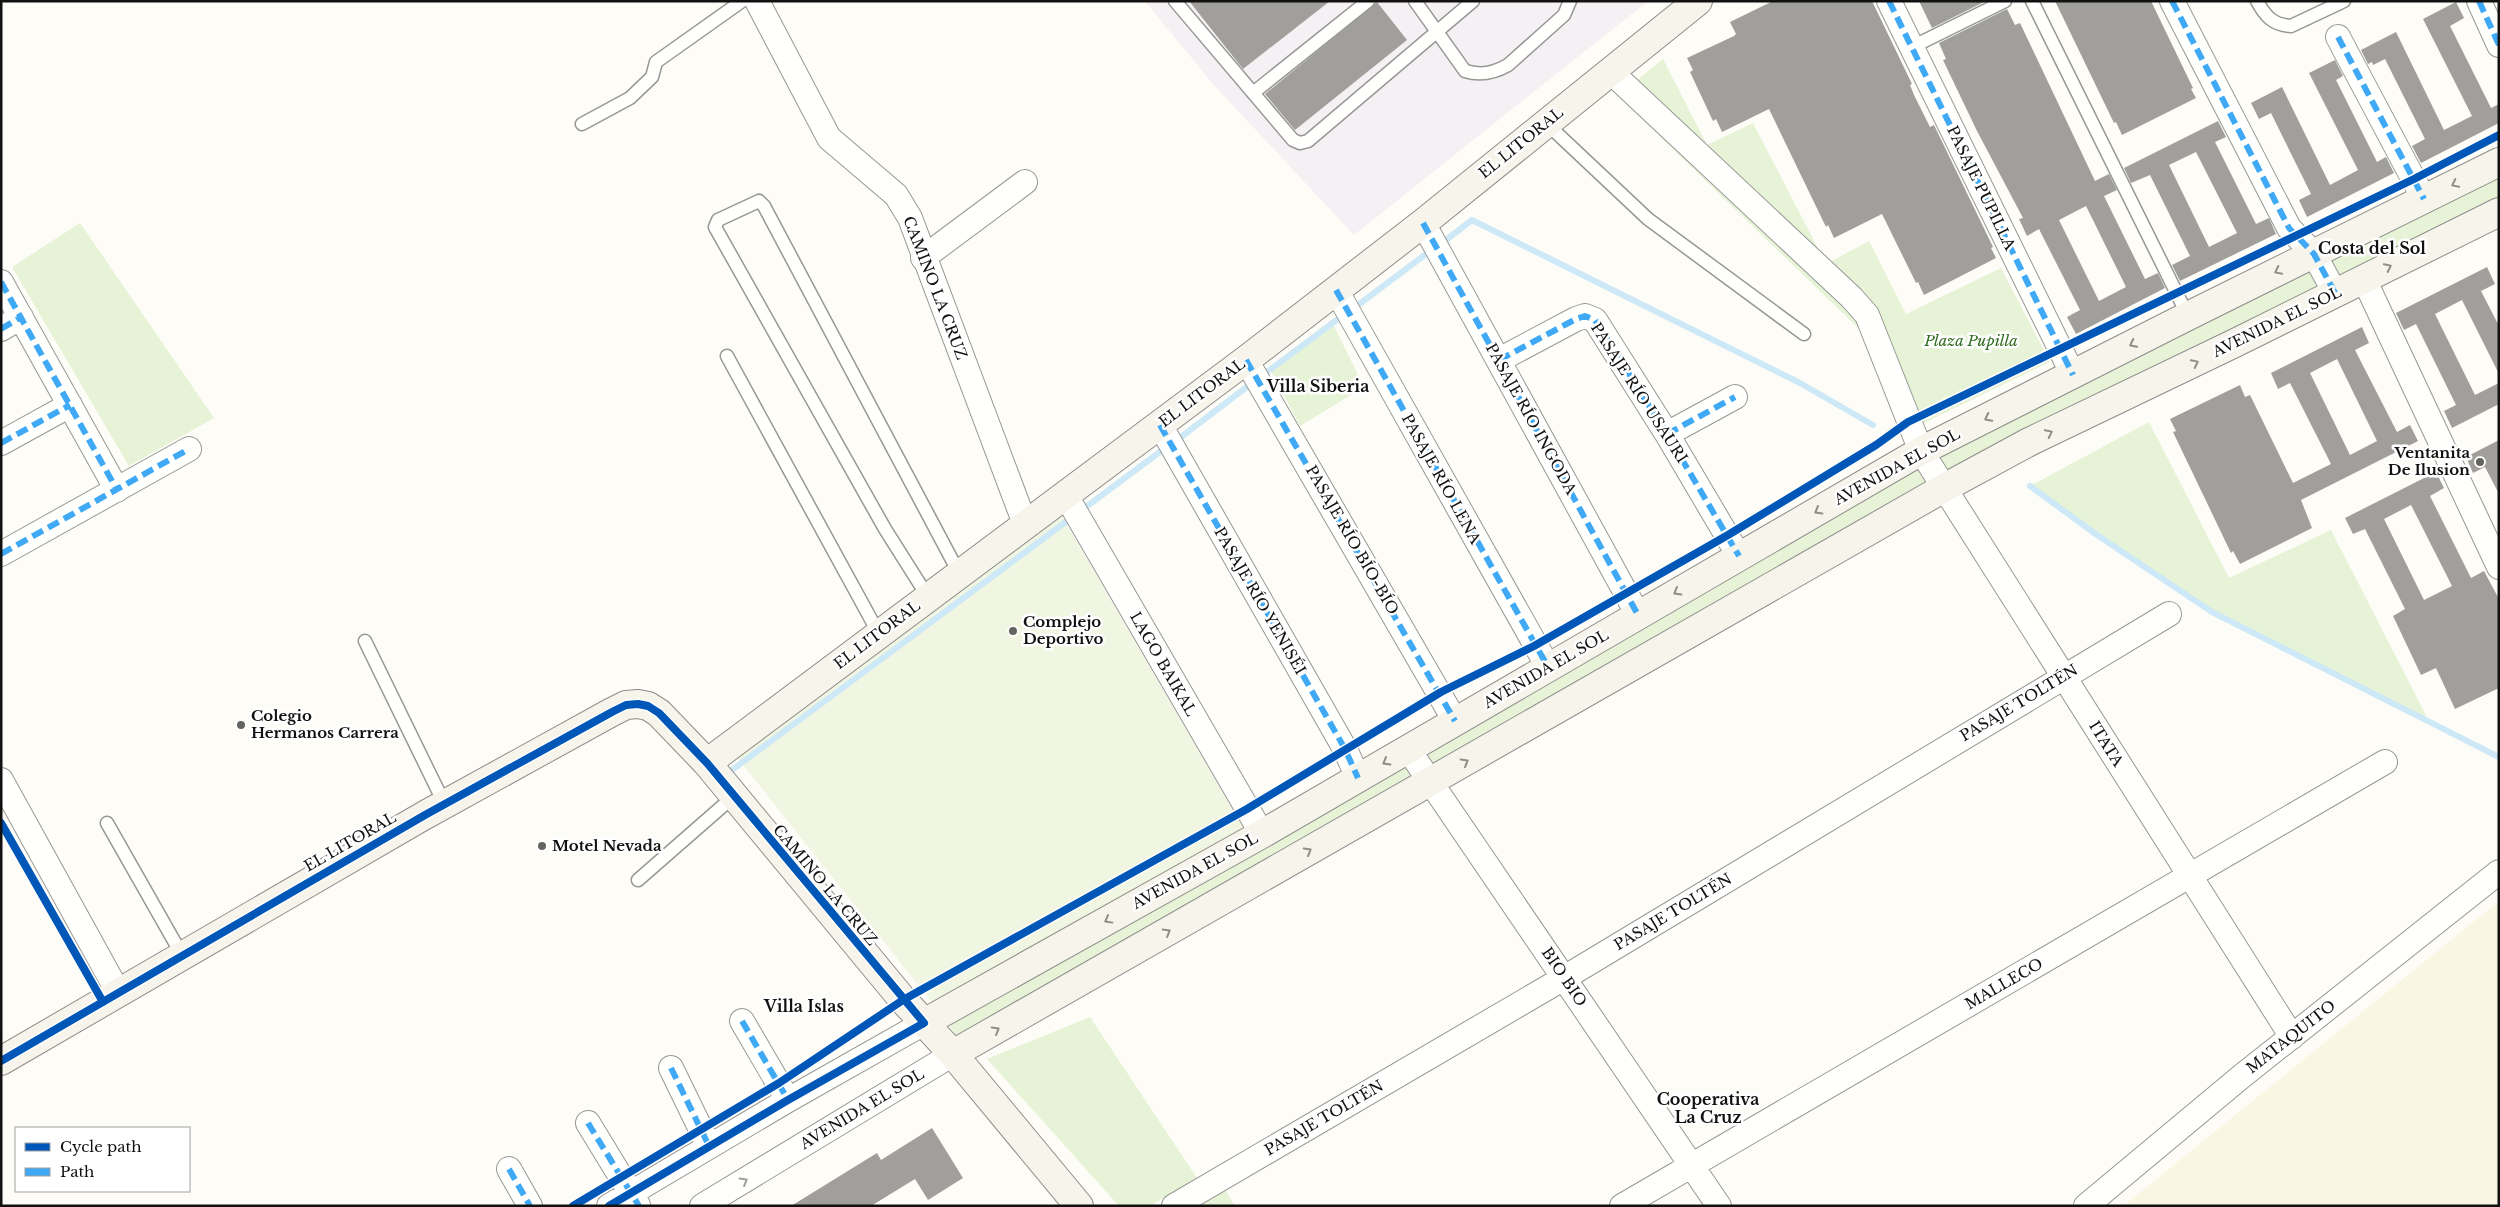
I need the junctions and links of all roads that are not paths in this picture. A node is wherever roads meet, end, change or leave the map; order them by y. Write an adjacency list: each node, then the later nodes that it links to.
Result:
1 (742, 1): 23 (lane)
2 (757, 1): 30 (street, CAMINO LA CRUZ)
3 (1175, 1): 21 (lane)
4 (1368, 1): 21 (lane)
5 (1415, 1): 16 (lane)
6 (1473, 1): 16 (lane)
7 (1570, 1): 16 (lane)
8 (1698, 1): 20 (main road, EL LITORAL)
9 (1889, 1): 19 (street, PASAJE PUPILLA)
10 (2005, 1): 19 (lane)
11 (2032, 1): 35 (lane)
12 (2172, 1): 29 (street)
13 (2257, 1): 14 (lane)
14 (2344, 1)
15 (2479, 1): 18 (street)
16 (1437, 30): 21 (lane)
17 (2338, 37): 26 (street)
18 (2499, 45)
19 (1912, 47): 41 (street, PASAJE PUPILLA)
20 (1610, 71): 22 (main road, EL LITORAL); 48 (street, ITATA)
21 (1252, 93)
22 (1546, 123): 28 (main road, EL LITORAL); 37 (lane)
23 (582, 124)
24 (2499, 162): 26 (main road, AVENIDA EL SOL, one-way to 26)
25 (1025, 182): 30 (street)
26 (2424, 200): 29 (main road, AVENIDA EL SOL)
27 (2499, 212): 31 (main road, AVENIDA EL SOL, one-way to 27)
28 (1423, 223): 33 (main road, EL LITORAL); 40 (street, PASAJE RÍO INGODA)
29 (2314, 254): 34 (street); 35 (main road, AVENIDA EL SOL, one-way to 35)
30 (923, 258): 52 (street, CAMINO LA CRUZ)
31 (2364, 279): 34 (main road, AVENIDA EL SOL); 55 (street)
32 (1, 282): 36 (street)
33 (1336, 290): 39 (main road, EL LITORAL); 62 (street, PASAJE RÍO LENA)
34 (2335, 293): 49 (main road, AVENIDA EL SOL, one-way to 34)
35 (2188, 316): 41 (main road, AVENIDA EL SOL, one-way to 41)
36 (11, 323): 43 (street)
37 (1804, 334)
38 (726, 356): 60 (lane)
39 (1246, 360): 44 (main road, EL LITORAL); 64 (street, PASAJE RÍO BÍO-BÍO)
40 (1499, 360): 45 (street, PASAJE RÍO USAURI); 59 (street, PASAJE RÍO INGODA)
41 (2073, 375): 48 (main road, AVENIDA EL SOL, one-way to 48)
42 (1735, 397): 45 (street)
43 (70, 405): 46 (street); 50 (street)
44 (1160, 425): 51 (main road, EL LITORAL); 68 (street, PASAJE RÍO YENISÉI)
45 (1667, 434): 54 (street, PASAJE RÍO USAURI)
46 (1, 443)
47 (190, 449): 50 (street)
48 (1921, 451): 49 (street, ITATA); 54 (main road, AVENIDA EL SOL, one-way to 54)
49 (1944, 488): 63 (street, ITATA); 70 (main road, AVENIDA EL SOL, one-way to 49)
50 (117, 490): 53 (street)
51 (1064, 494): 52 (main road, EL LITORAL); 74 (street, LAGO BAIKAL)
52 (1025, 524): 56 (main road, EL LITORAL)
53 (1, 554)
54 (1739, 556): 59 (main road, AVENIDA EL SOL, one-way to 59)
55 (2499, 567)
56 (959, 573): 57 (main road, EL LITORAL); 57 (lane)
57 (928, 597): 60 (main road, EL LITORAL)
58 (2169, 614): 63 (street, PASAJE TOLTÉN)
59 (1638, 615): 62 (main road, AVENIDA EL SOL)
60 (879, 634): 67 (main road, EL LITORAL)
61 (365, 641): 72 (lane)
62 (1548, 667): 64 (main road, AVENIDA EL SOL)
63 (2063, 676): 76 (street, ITATA); 79 (street, PASAJE TOLTÉN)
64 (1456, 721): 65 (main road, AVENIDA EL SOL)
65 (1408, 748): 68 (main road, AVENIDA EL SOL, one-way to 68); 70 (street, BIO BIO)
66 (2386, 762): 76 (street, MALLECO)
67 (706, 763): 71 (main road, CAMINO LA CRUZ); 72 (main road, EL LITORAL)
68 (1358, 778): 74 (main road, AVENIDA EL SOL)
69 (1, 780): 80 (street)
70 (1431, 781): 79 (street, BIO BIO); 84 (main road, AVENIDA EL SOL, one-way to 70)
71 (734, 797): 77 (lane); 82 (main road, CAMINO LA CRUZ)
72 (445, 805): 78 (main road, EL LITORAL)
73 (107, 823): 78 (lane)
74 (1262, 834): 82 (main road, AVENIDA EL SOL, one-way to 82)
75 (2499, 872): 83 (street, MATAQUITO)
76 (2190, 876): 83 (street, ITATA); 90 (street, MALLECO)
77 (638, 880)
78 (182, 955): 80 (main road, EL LITORAL)
79 (1564, 978): 90 (street, BIO BIO); 97 (street, PASAJE TOLTÉN)
80 (118, 992): 85 (main road, EL LITORAL)
81 (742, 1022): 87 (street)
82 (924, 1024): 84 (main road, CAMINO LA CRUZ); 87 (street, AVENIDA EL SOL)
83 (2292, 1037): 100 (street, MATAQUITO)
84 (953, 1054): 95 (street, AVENIDA EL SOL, one-way to 84); 96 (main road, CAMINO LA CRUZ)
85 (1, 1061)
86 (670, 1068): 89 (street)
87 (788, 1100): 89 (street, AVENIDA EL SOL)
88 (588, 1124): 92 (street)
89 (710, 1146): 92 (street, AVENIDA EL SOL)
90 (1691, 1165): 98 (street, MALLECO); 99 (street, BIO BIO)
91 (509, 1169): 93 (street)
92 (634, 1199): 94 (street, AVENIDA EL SOL)
93 (530, 1206)
94 (609, 1206)
95 (702, 1206)
96 (1079, 1206)
97 (1174, 1206)
98 (1622, 1206)
99 (1719, 1206)
100 (2086, 1206)

